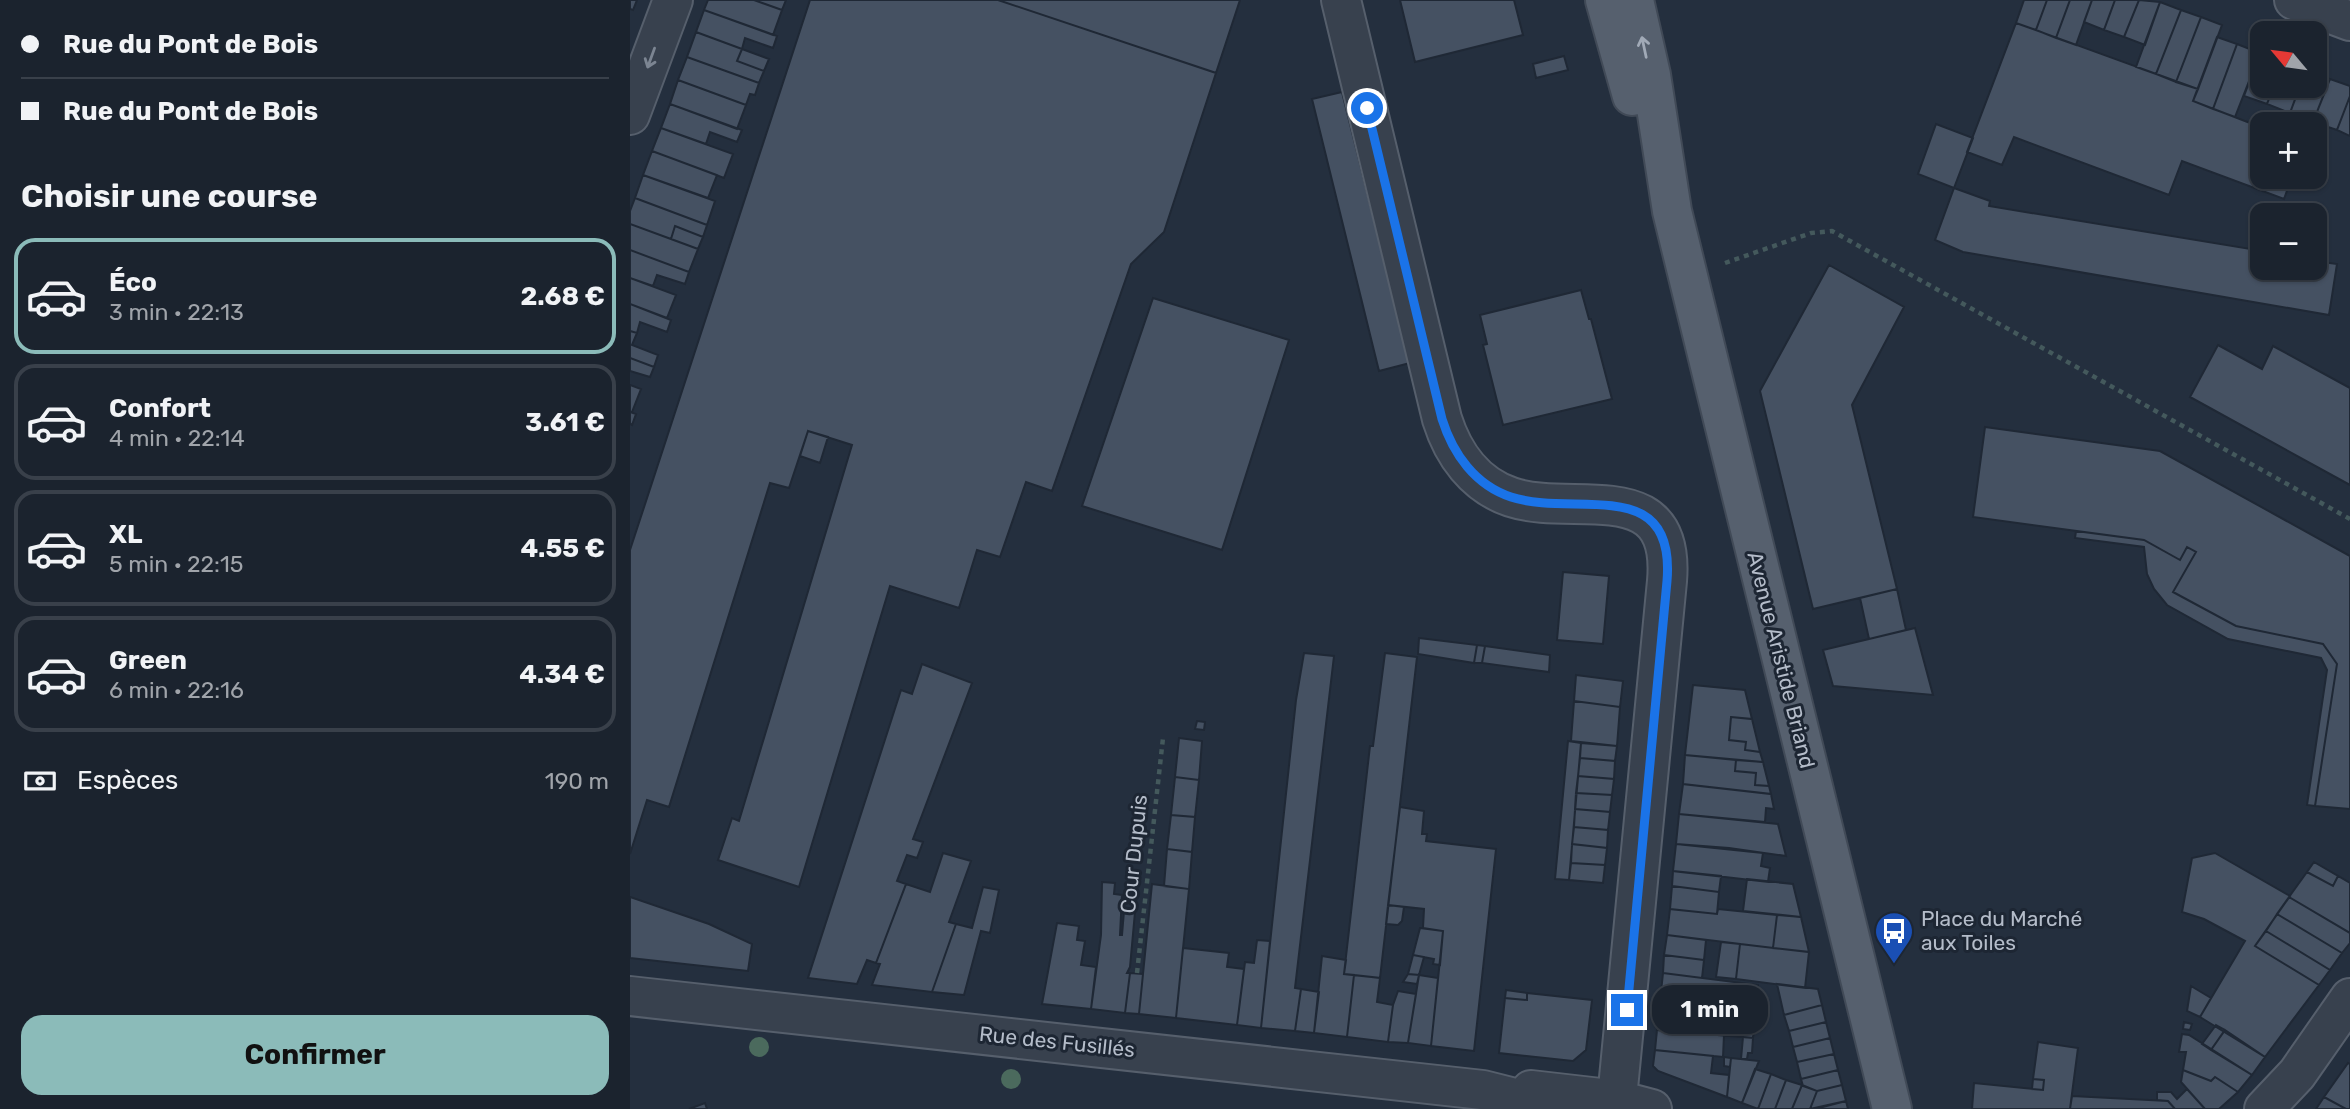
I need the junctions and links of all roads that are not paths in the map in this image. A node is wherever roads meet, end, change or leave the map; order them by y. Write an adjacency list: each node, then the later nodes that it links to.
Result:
1 (673, 0): 7 (street, one-way to 7)
2 (1341, 0): 12 (street)
3 (1605, 0): 8 (main road, Avenue Aristide Briand)
4 (1634, 0): 8 (main road, Avenue Aristide Briand, one-way to 4)
5 (2294, 0): 6 (street)
6 (2350, 21)
7 (630, 116)
8 (1672, 211): 14 (main road, Avenue Aristide Briand)
9 (630, 996): 11 (street, Rue des Fusillés)
10 (2350, 998): 15 (street)
11 (1483, 1090): 12 (street, Rue des Fusillés); 13 (street, Rue des Fusillés)
12 (1629, 1106)
13 (1559, 1109)
14 (1892, 1109)
15 (2264, 1109)

